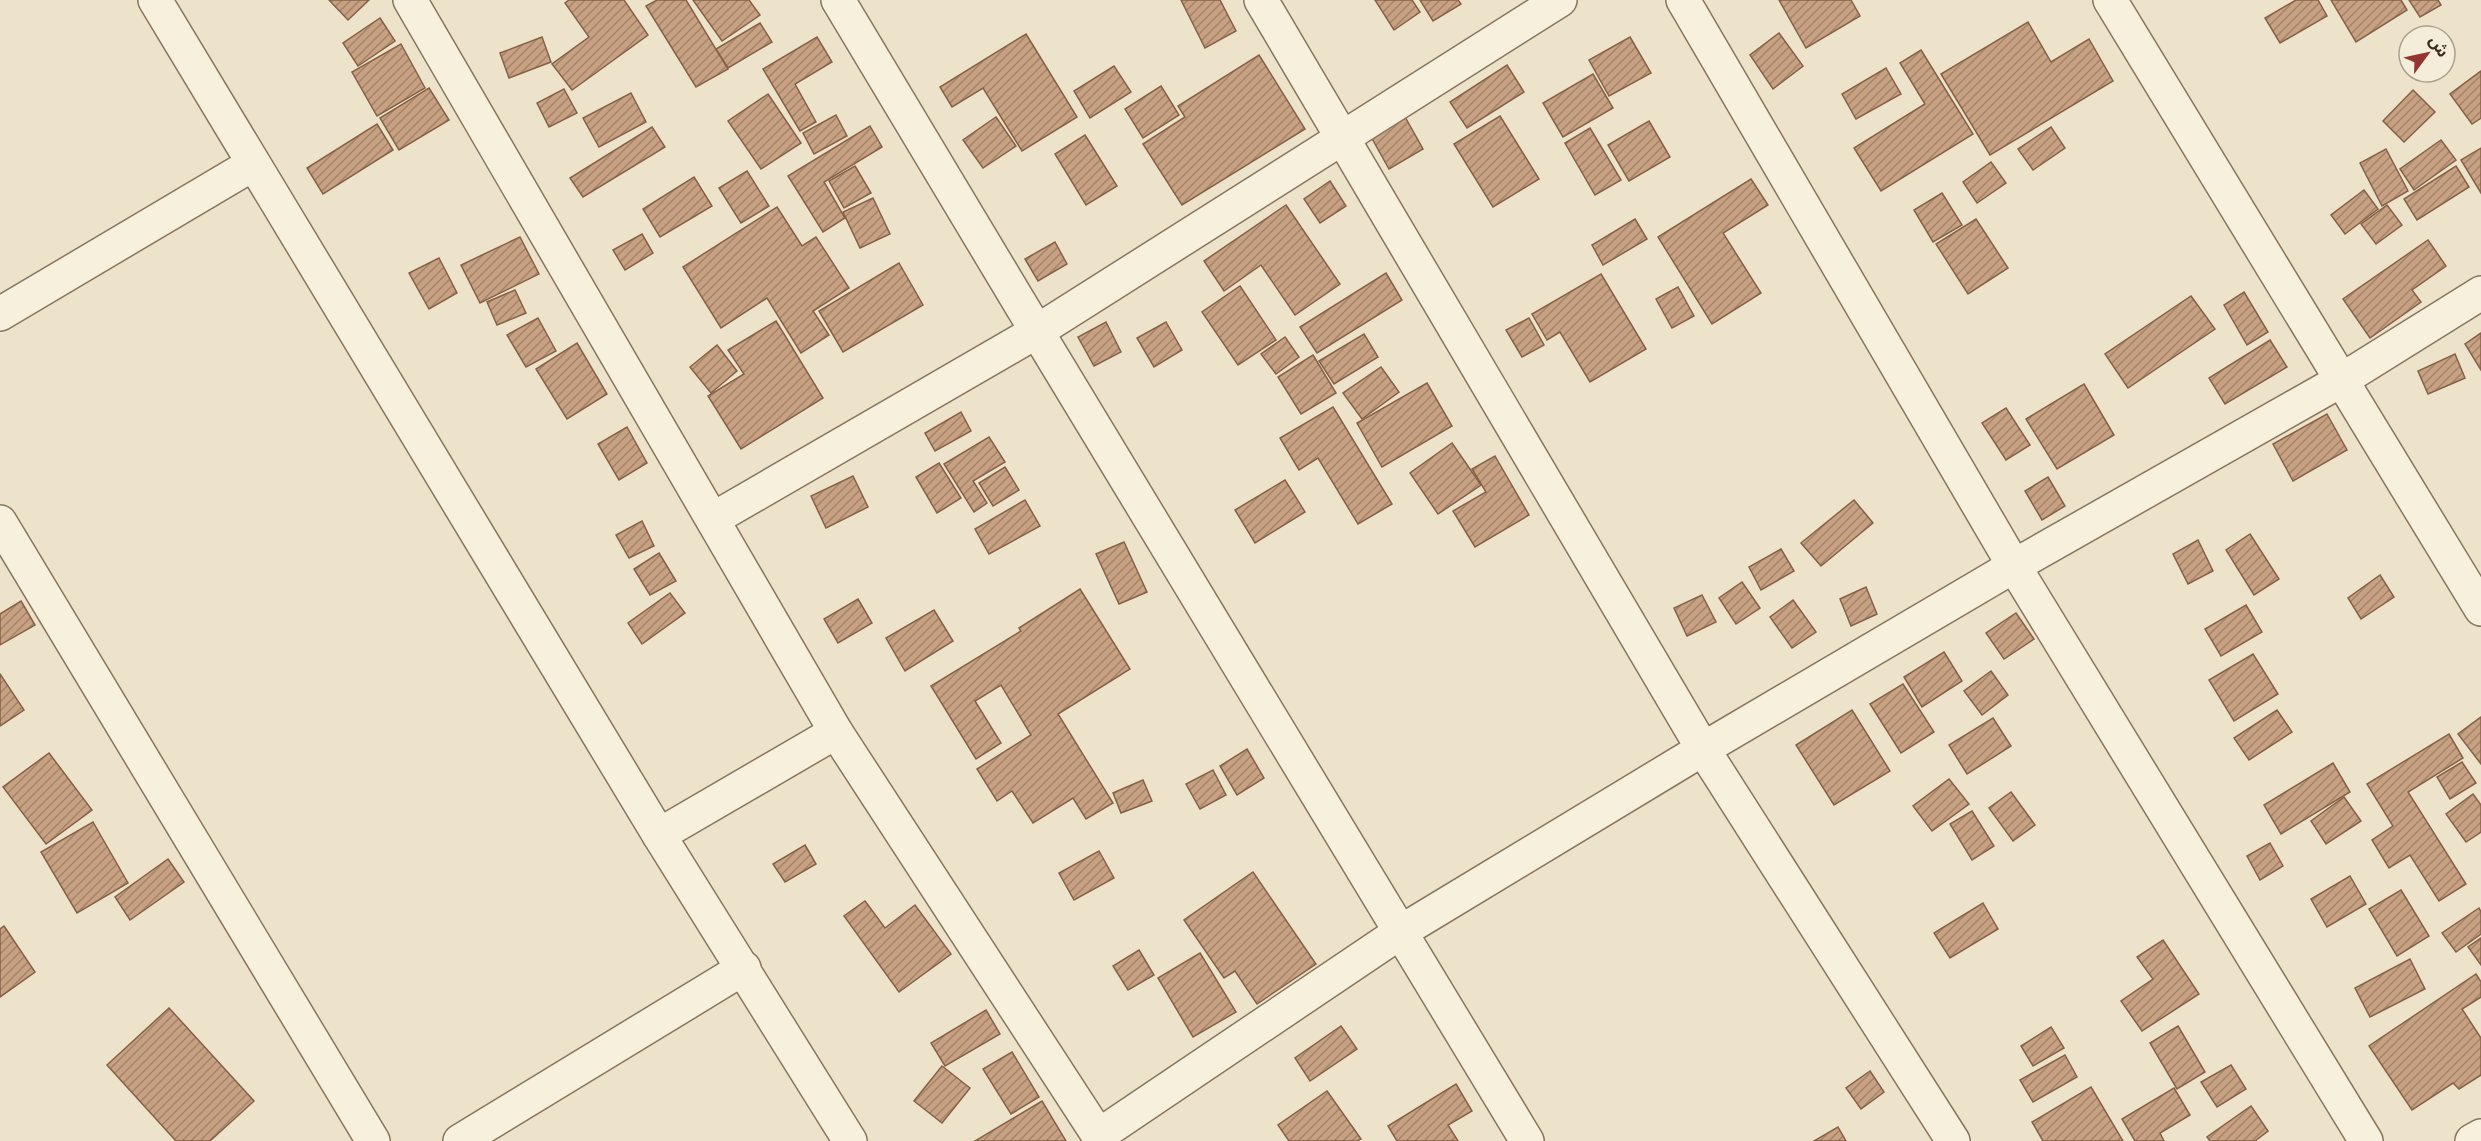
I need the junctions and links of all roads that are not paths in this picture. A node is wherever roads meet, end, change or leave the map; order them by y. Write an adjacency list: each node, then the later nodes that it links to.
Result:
1 (154, 0): 9 (street)
2 (410, 0): 14 (street)
3 (837, 0): 12 (street)
4 (1261, 0): 8 (street)
5 (1560, 0): 8 (street)
6 (1683, 0): 16 (street)
7 (2109, 0): 13 (street)
8 (1342, 140): 12 (street); 19 (street)
9 (253, 164): 11 (street); 20 (street)
10 (2481, 293): 13 (street)
11 (0, 314)
12 (1036, 332): 14 (street); 21 (street)
13 (2340, 381): 16 (street); 17 (street)
14 (713, 519): 18 (street)
15 (0, 522): 25 (street)
16 (2014, 566): 19 (street); 30 (street)
17 (2481, 609)
18 (836, 732): 20 (street); 24 (street)
19 (1702, 749): 21 (street); 29 (street)
20 (659, 835): 22 (street)
21 (1402, 931): 24 (street); 28 (street)
22 (744, 968): 26 (street); 27 (street)
23 (2481, 1136): 31 (street)
24 (1100, 1138)
25 (373, 1141)
26 (460, 1141)
27 (850, 1141)
28 (1527, 1141)
29 (1953, 1141)
30 (2366, 1141)
31 (2472, 1141)

